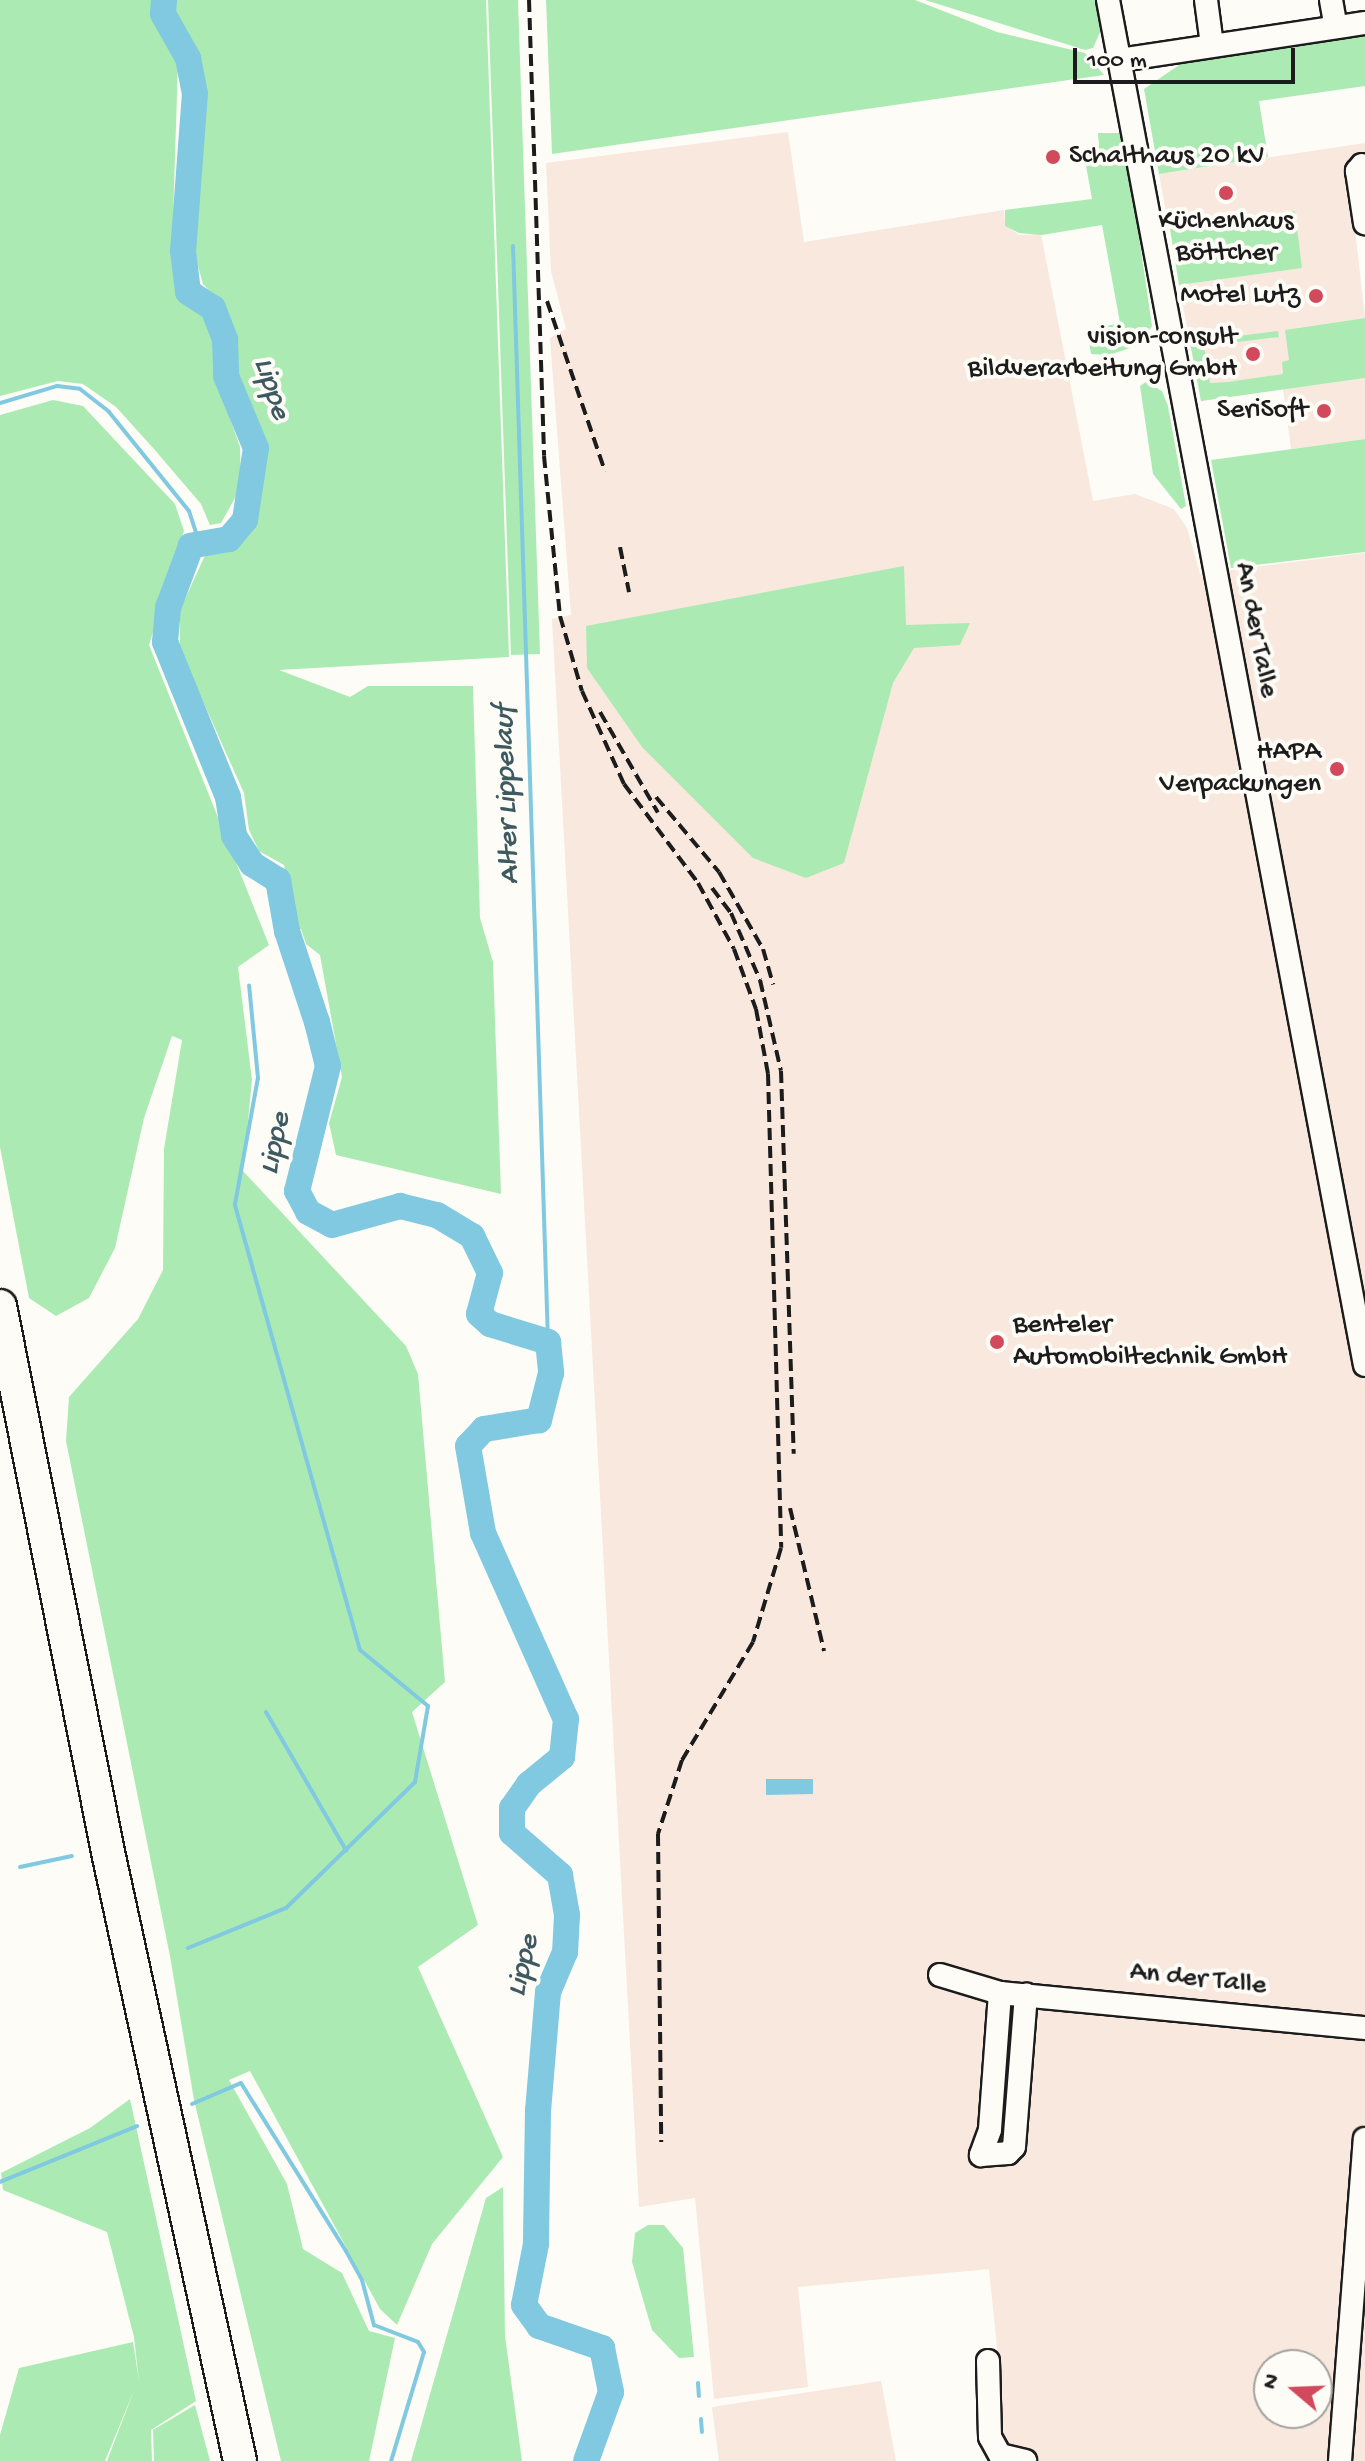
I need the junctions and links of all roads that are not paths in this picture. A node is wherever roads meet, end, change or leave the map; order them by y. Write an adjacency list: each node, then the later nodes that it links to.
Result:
1 (1108, 0): 7 (street, An der Talle)
2 (1206, 0): 6 (street)
3 (1331, 0): 5 (street)
4 (1365, 23): 5 (street)
5 (1336, 27): 6 (street)
6 (1212, 45): 7 (street)
7 (1120, 60): 11 (street, An der Talle)
8 (1362, 165): 9 (street)
9 (1365, 223)
10 (0, 1306): 18 (highway)
11 (1365, 1365)
12 (940, 1975): 13 (street, An der Talle)
13 (1000, 1993): 14 (street, An der Talle); 14 (street)
14 (1026, 1994): 15 (street, An der Talle)
15 (1365, 2028)
16 (1365, 2139): 20 (street)
17 (988, 2361): 19 (street)
18 (240, 2461)
19 (1025, 2461)
20 (1340, 2461)

